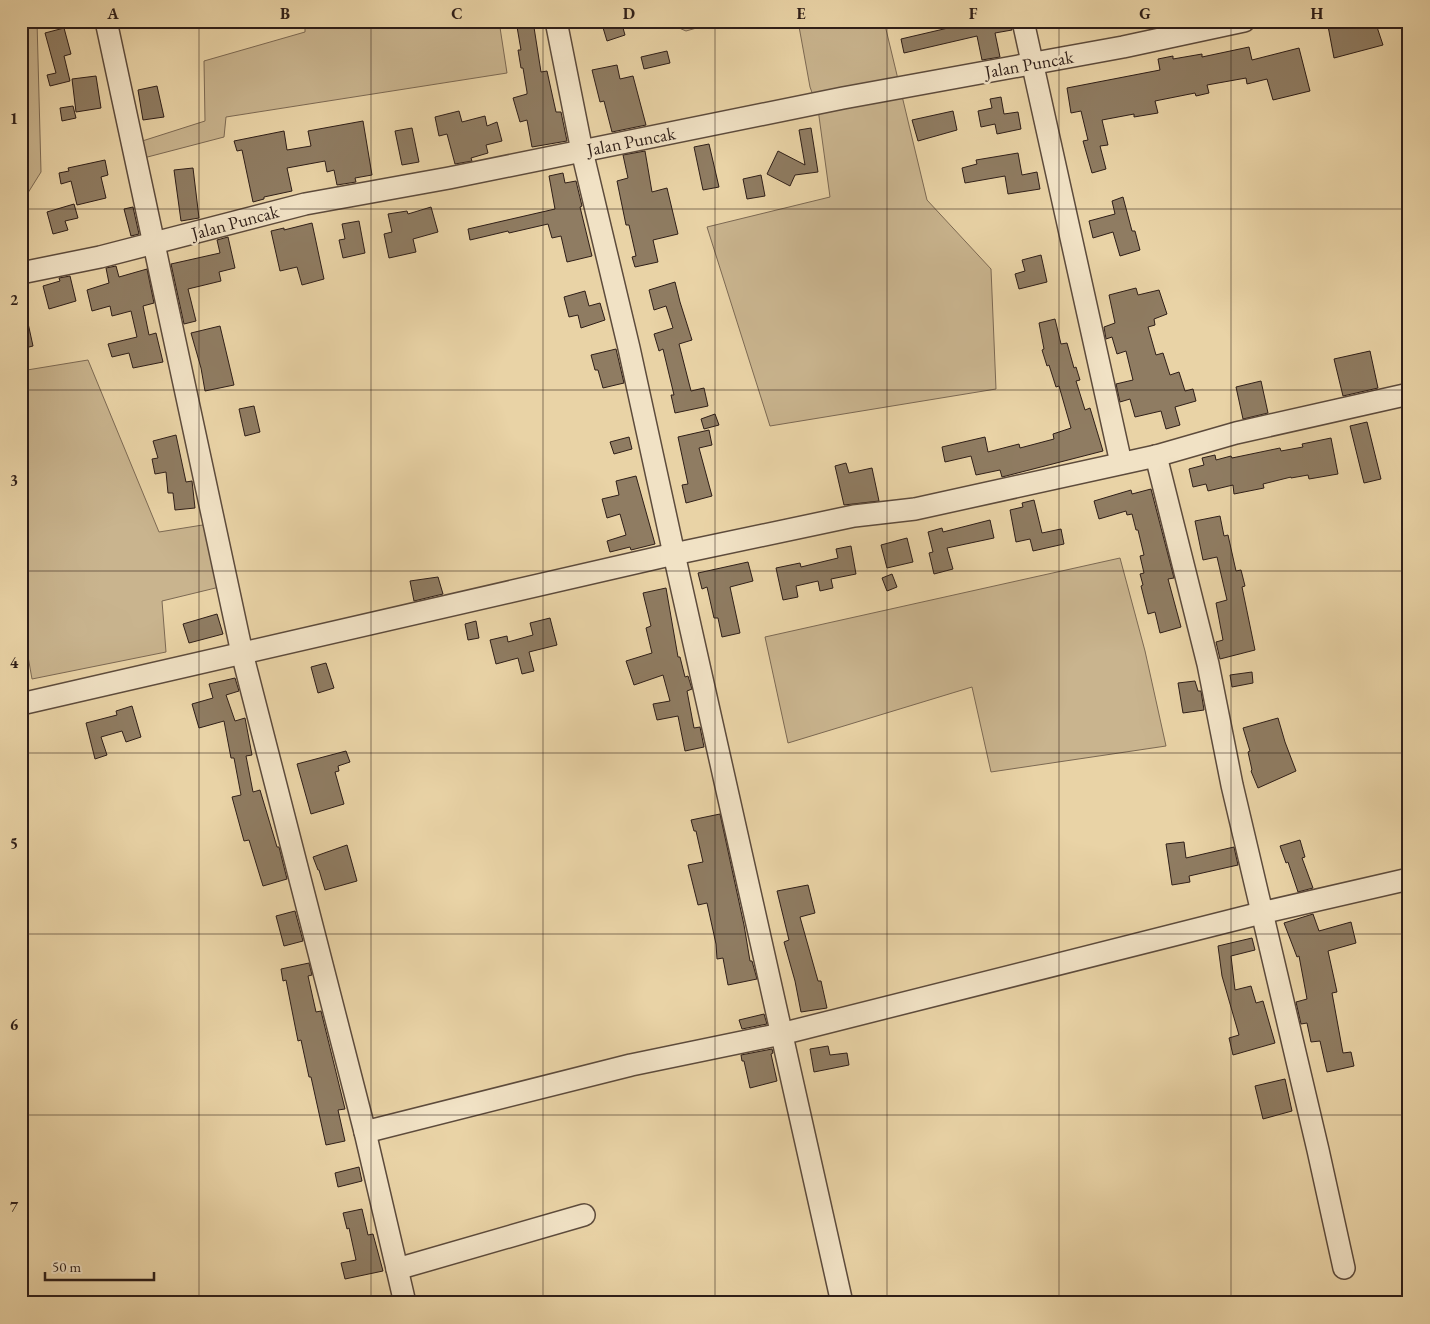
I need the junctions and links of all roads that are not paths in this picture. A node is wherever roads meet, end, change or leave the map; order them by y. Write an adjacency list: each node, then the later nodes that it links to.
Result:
1 (106, 21): 7 (street)
2 (556, 21): 6 (street)
3 (1023, 21): 5 (street)
4 (1244, 21): 5 (street, Jalan Puncak)
5 (1031, 64): 6 (street, Jalan Puncak); 11 (street)
6 (582, 151): 7 (street, Jalan Puncak); 12 (street)
7 (155, 243): 8 (street, Jalan Puncak); 13 (street)
8 (21, 273)
9 (1409, 394): 10 (street)
10 (1156, 456): 11 (street); 16 (street)
11 (1121, 463): 12 (street)
12 (674, 554): 13 (street); 17 (street)
13 (242, 654): 14 (street); 18 (street)
14 (21, 704)
15 (1409, 878): 16 (street)
16 (1261, 913): 17 (street); 20 (street)
17 (781, 1034): 18 (street); 23 (street)
18 (365, 1132): 21 (street)
19 (584, 1215): 21 (street)
20 (1344, 1268)
21 (397, 1269): 22 (street)
22 (405, 1303)
23 (842, 1303)

